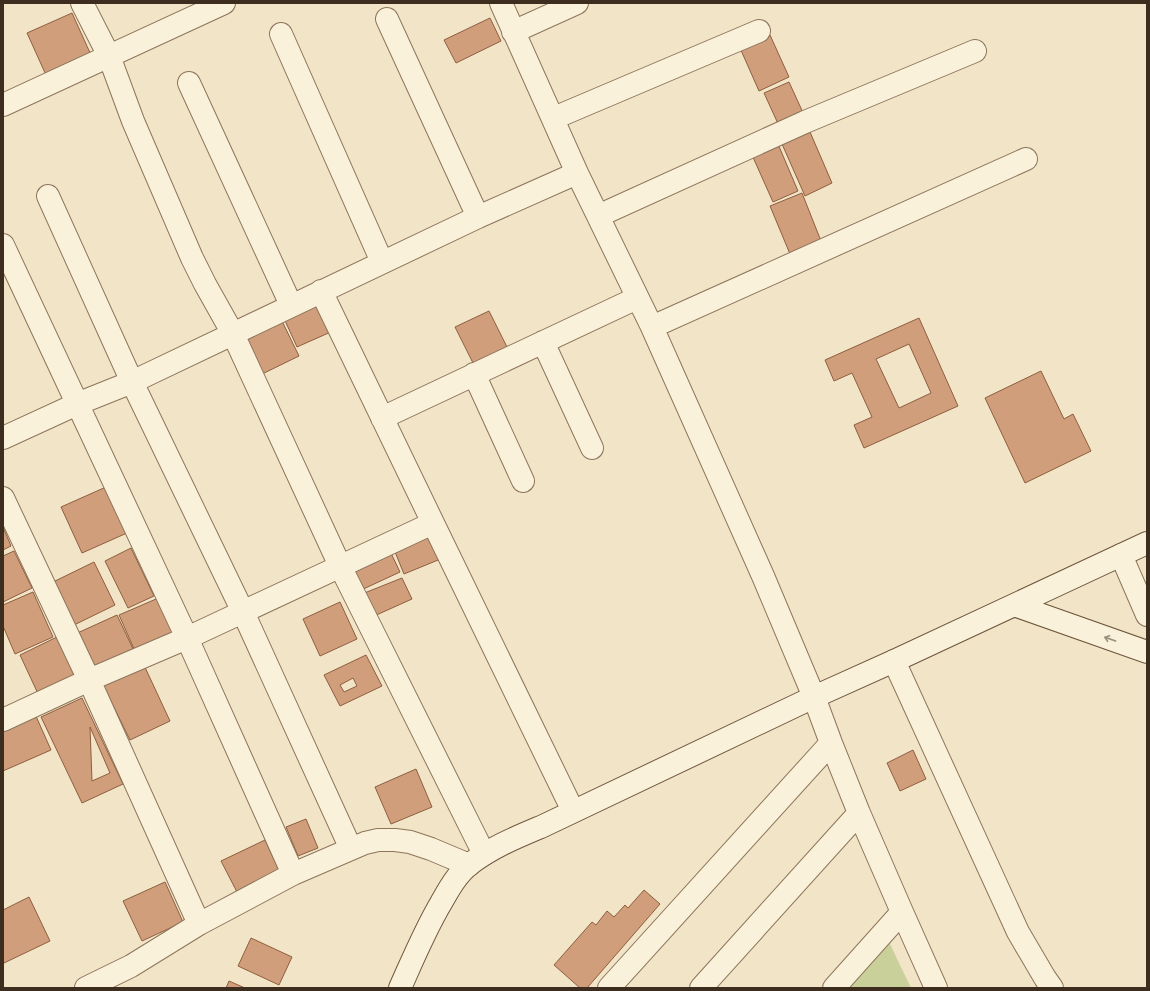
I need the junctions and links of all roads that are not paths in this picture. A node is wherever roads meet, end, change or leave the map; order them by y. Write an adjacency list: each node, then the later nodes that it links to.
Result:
1 (82, 3): 10 (street)
2 (224, 3): 10 (street)
3 (501, 3): 7 (street)
4 (577, 3): 7 (street)
5 (387, 19): 18 (street)
6 (758, 31): 13 (street)
7 (513, 32): 13 (street)
8 (281, 34): 20 (street)
9 (975, 51): 17 (street)
10 (109, 56): 12 (street); 25 (street)
11 (189, 83): 23 (street)
12 (3, 105)
13 (554, 118): 15 (street)
14 (1026, 159): 24 (street)
15 (578, 172): 17 (street); 18 (street)
16 (48, 196): 28 (street)
17 (598, 216): 22 (street)
18 (478, 217): 20 (street)
19 (3, 245): 29 (street)
20 (382, 262): 21 (street)
21 (321, 291): 23 (street); 30 (street)
22 (637, 298): 24 (street); 26 (street)
23 (291, 305): 25 (street)
24 (652, 327): 46 (street)
25 (233, 334): 28 (street); 38 (street)
26 (543, 342): 27 (street); 32 (street)
27 (474, 374): 30 (street); 33 (street)
28 (132, 382): 29 (street); 40 (street)
29 (77, 404): 31 (street); 42 (street)
30 (382, 418): 35 (street)
31 (3, 438)
32 (592, 448)
33 (523, 481)
34 (3, 498): 45 (street)
35 (433, 523): 38 (street); 49 (street)
36 (1147, 543): 37 (street)
37 (1121, 555): 39 (street); 41 (street)
38 (340, 566): 40 (street); 52 (street)
39 (1014, 605): 43 (street, one-way to 39); 44 (street)
40 (243, 612): 42 (street); 51 (street)
41 (1147, 616)
42 (187, 638): 45 (street); 53 (street)
43 (1147, 652)
44 (894, 661): 46 (street); 62 (street)
45 (89, 680): 47 (street); 55 (street)
46 (814, 697): 48 (street); 49 (street)
47 (3, 720)
48 (831, 743): 50 (street); 58 (street)
49 (573, 811): 52 (street)
50 (860, 813): 54 (street); 59 (street)
51 (351, 849): 52 (street); 53 (street)
52 (476, 860): 57 (street)
53 (293, 874): 55 (street)
54 (902, 912): 60 (street); 61 (street)
55 (199, 924): 56 (street)
56 (86, 988)
57 (400, 988)
58 (609, 988)
59 (701, 988)
60 (834, 988)
61 (936, 988)
62 (1052, 988)

